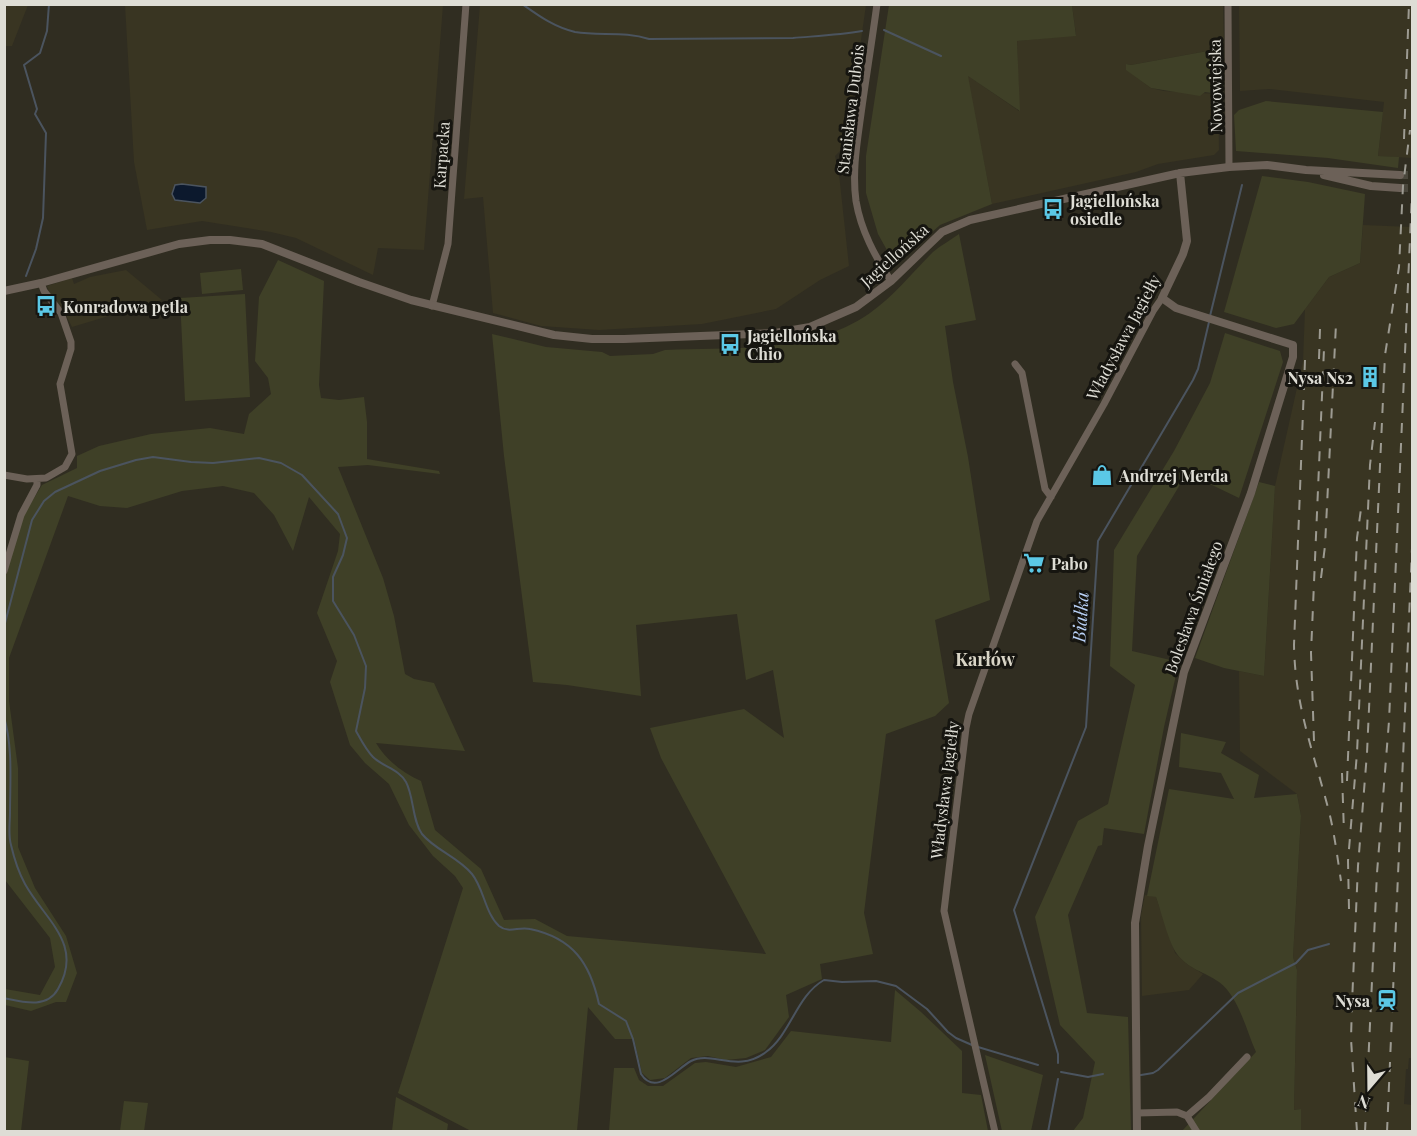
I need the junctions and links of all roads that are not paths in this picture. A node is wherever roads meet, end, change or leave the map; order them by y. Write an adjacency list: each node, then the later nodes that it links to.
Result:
1 (466, 4): 13 (street, Karpacka)
2 (877, 4): 9 (street, Stanisława Dubois)
3 (1228, 4): 4 (street, Nowowiejska)
4 (1229, 167): 5 (street, Jagiellońska); 6 (street, Jagiellońska)
5 (1306, 170): 7 (street, Jagiellońska); 8 (street, Jagiellońska)
6 (1180, 173): 9 (street, Jagiellońska); 12 (street, Władysława Jagiełły)
7 (1400, 175)
8 (1400, 188)
9 (891, 281): 13 (street, Jagiellońska)
10 (41, 283): 11 (street, Jagiellońska); 13 (street, Jagiellońska); 16 (street)
11 (4, 291)
12 (1162, 298): 17 (street, Władysława Jagiełły); 20 (street, Bolesława Śmiałego)
13 (432, 306)
14 (1015, 364): 17 (street)
15 (4, 475): 16 (street)
16 (37, 479): 18 (street)
17 (1051, 497): 22 (street, Władysława Jagiełły)
18 (4, 570)
19 (1247, 1057): 21 (street)
20 (1137, 1113): 21 (street); 23 (street, Bolesława Śmiałego)
21 (1187, 1116): 24 (street)
22 (995, 1131)
23 (1137, 1131)
24 (1197, 1131)

